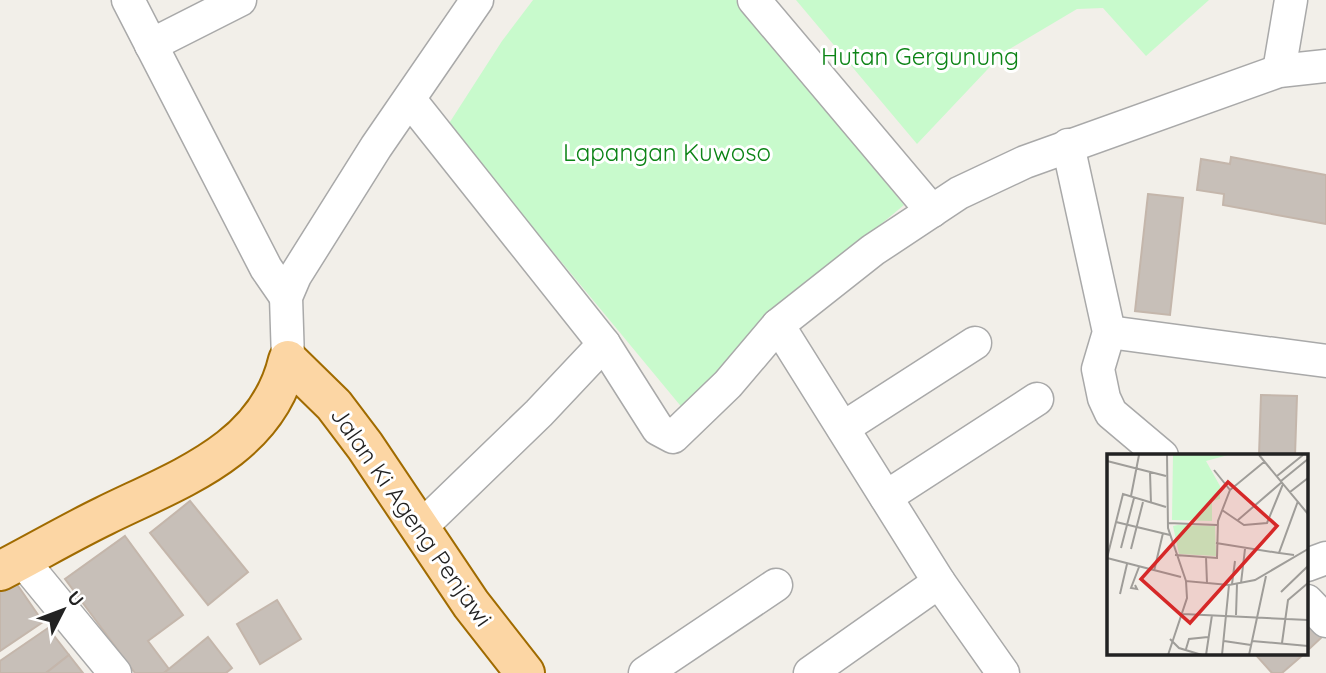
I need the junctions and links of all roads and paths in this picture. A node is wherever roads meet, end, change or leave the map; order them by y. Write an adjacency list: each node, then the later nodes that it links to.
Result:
1 (128, 0): 6 (street)
2 (240, 0): 6 (street)
3 (477, 0): 9 (street)
4 (754, 0): 11 (street)
5 (1291, 0): 8 (street)
6 (151, 45): 12 (street)
7 (1326, 66): 8 (street)
8 (1279, 71): 10 (street)
9 (411, 100): 12 (street); 16 (street)
10 (1068, 145): 11 (street); 14 (street)
11 (932, 211): 13 (street)
12 (286, 297): 17 (street)
13 (778, 325): 16 (street); 20 (street)
14 (1109, 332): 18 (street); 21 (street)
15 (975, 343): 20 (street)
16 (604, 344): 23 (street)
17 (288, 360): 23 (main road, Jalan Ki Ageng Penjawi); 25 (main road)
18 (1326, 361)
19 (1037, 399): 22 (street)
20 (843, 428): 22 (street)
21 (1160, 454)
22 (886, 497): 27 (street)
23 (420, 528): 32 (main road, Jalan Ki Ageng Penjawi)
24 (1326, 558): 26 (street)
25 (11, 565): 31 (street)
26 (1308, 565)
27 (939, 582): 34 (street); 35 (street)
28 (776, 585): 33 (street)
29 (1308, 602): 30 (street)
30 (1326, 621)
31 (115, 673)
32 (525, 673)
33 (645, 673)
34 (810, 673)
35 (1003, 673)

